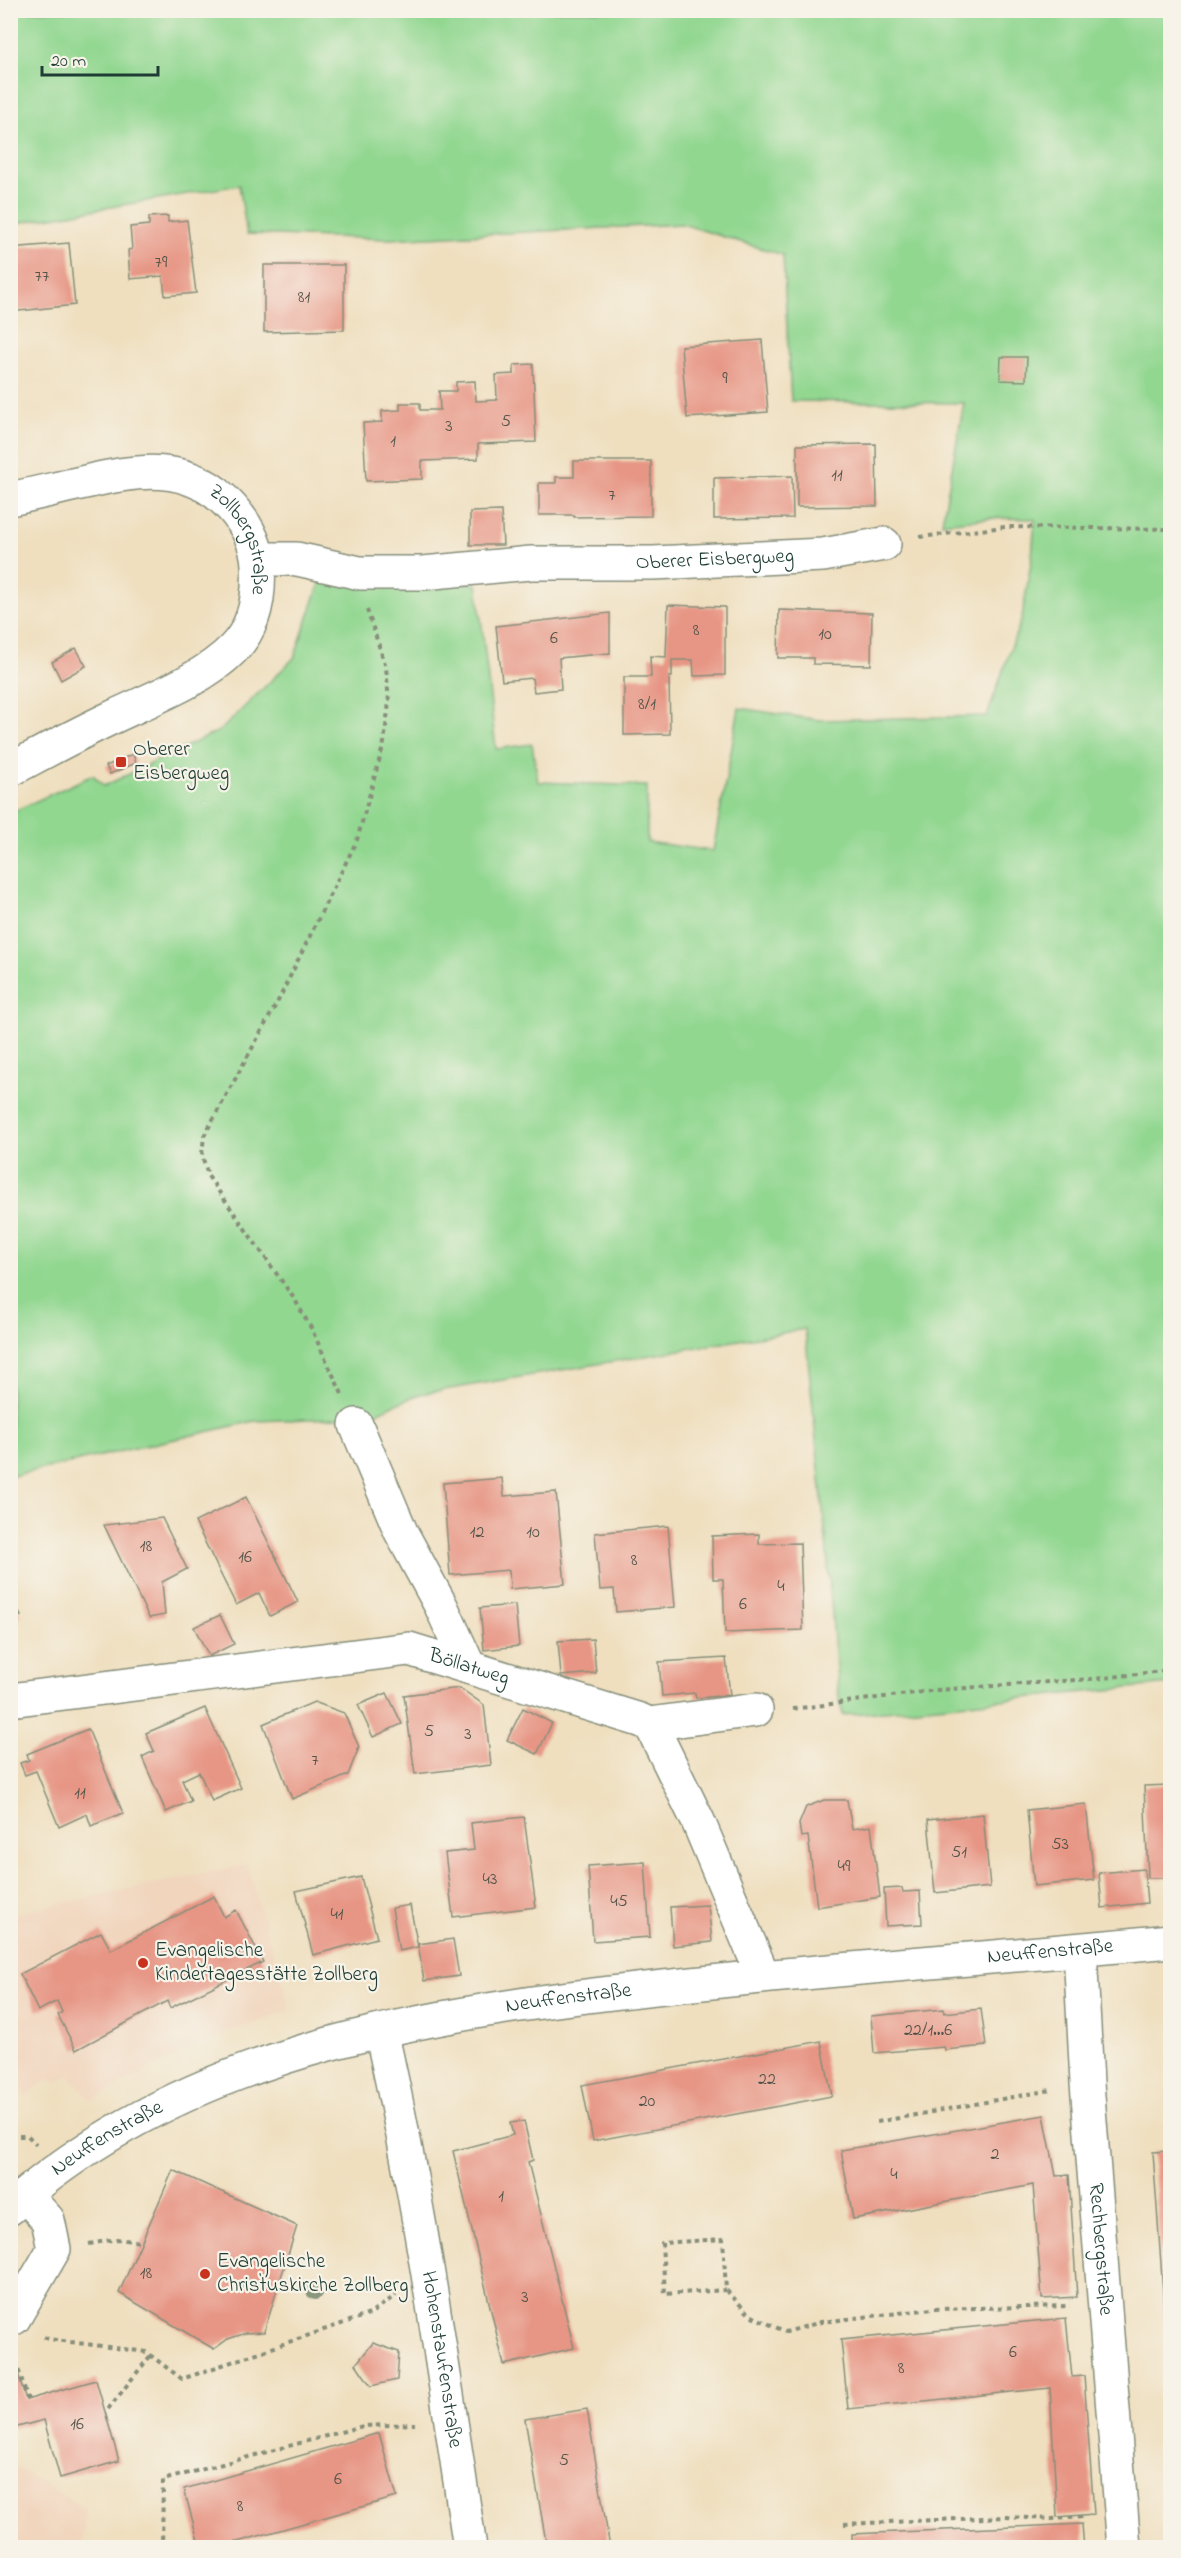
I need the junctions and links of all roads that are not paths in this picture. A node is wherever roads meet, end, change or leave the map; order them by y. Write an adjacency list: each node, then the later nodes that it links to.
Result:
1 (10, 499): 3 (street, Zollbergstraße)
2 (884, 544): 3 (street, Oberer Eisbergweg)
3 (258, 559): 4 (street, Zollbergstraße)
4 (10, 770)
5 (356, 1425): 6 (street)
6 (469, 1667): 7 (street, Böllatweg); 9 (street, Böllatweg)
7 (10, 1700)
8 (756, 1710): 9 (street)
9 (649, 1724): 12 (street)
10 (1170, 1941): 11 (street, Neuffenstraße)
11 (1080, 1950): 12 (street, Neuffenstraße); 17 (street, Rechbergstraße)
12 (763, 1976): 13 (street, Neuffenstraße)
13 (381, 2031): 14 (street, Neuffenstraße); 16 (street, Hohenstaufenstraße)
14 (18, 2202): 15 (street)
15 (12, 2331)
16 (470, 2547)
17 (1124, 2547)

